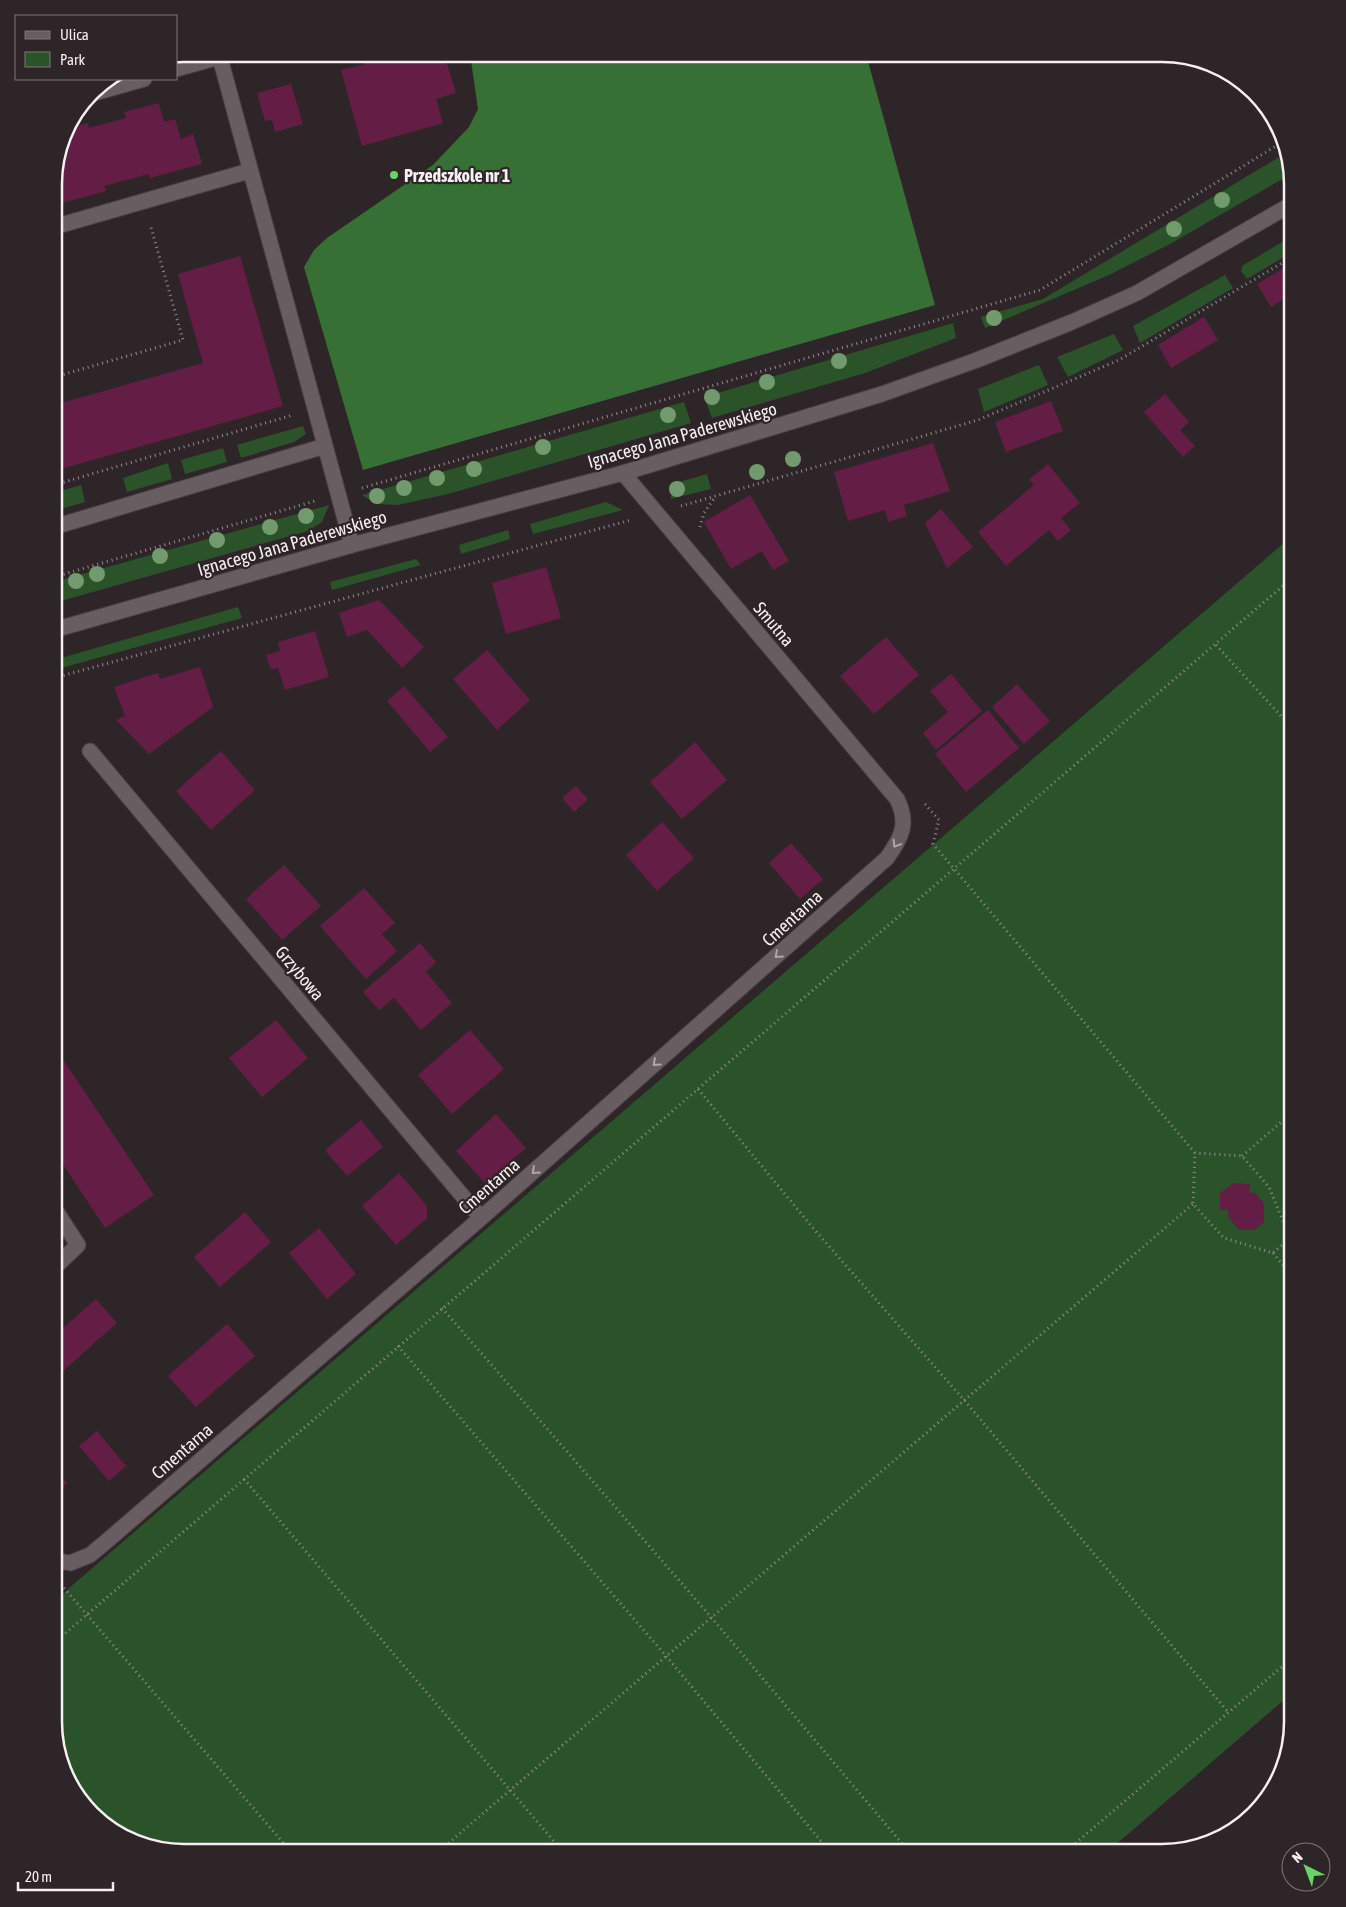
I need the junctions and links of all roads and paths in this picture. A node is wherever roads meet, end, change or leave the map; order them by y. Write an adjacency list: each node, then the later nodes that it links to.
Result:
1 (198, 63): 3 (street)
2 (225, 63): 7 (street)
3 (178, 69)
4 (140, 80): 5 (street)
5 (109, 89)
6 (1277, 147): 17 (path)
7 (250, 171): 10 (street); 14 (street)
8 (1284, 209): 15 (street, Ignacego Jana Paderewskiego)
9 (147, 216): 12 (path)
10 (63, 224)
11 (1284, 261): 18 (path)
12 (63, 374)
13 (301, 413): 16 (path)
14 (325, 446): 17 (street); 20 (street)
15 (623, 473): 21 (street, Ignacego Jana Paderewskiego); 29 (street, Smutna)
16 (63, 482)
17 (338, 495): 21 (street); 22 (path)
18 (679, 507)
19 (631, 520): 26 (path)
20 (63, 524)
21 (352, 545): 24 (street, Ignacego Jana Paderewskiego)
22 (63, 575)
23 (1284, 585): 25 (path)
24 (63, 628)
25 (1216, 645): 27 (path); 31 (path)
26 (63, 676)
27 (1284, 719)
28 (90, 751): 37 (street, Grzybowa)
29 (897, 799): 37 (street, Cmentarna, one-way to 37)
30 (933, 844): 31 (path)
31 (953, 870): 32 (path); 34 (path)
32 (698, 1089): 44 (path); 46 (path)
33 (1284, 1121): 35 (path)
34 (1195, 1153): 35 (path); 36 (path)
35 (1242, 1156): 39 (path)
36 (1193, 1204): 41 (path); 46 (path)
37 (481, 1218): 48 (street, Cmentarna)
38 (62, 1221): 42 (street)
39 (1284, 1223)
40 (1284, 1243): 41 (path)
41 (1272, 1253): 43 (path)
42 (62, 1260)
43 (1284, 1267)
44 (442, 1308): 45 (path); 51 (path)
45 (398, 1346): 47 (path); 53 (path)
46 (964, 1400): 51 (path); 55 (path)
47 (244, 1479): 50 (path); 56 (path)
48 (62, 1562)
49 (66, 1590): 50 (path)
50 (87, 1614): 52 (path); 57 (path)
51 (711, 1617): 53 (path); 61 (path)
52 (62, 1636)
53 (666, 1656): 56 (path); 60 (path)
54 (1284, 1665): 55 (path)
55 (1228, 1712): 62 (path)
56 (510, 1790): 58 (path); 59 (path)
57 (284, 1844)
58 (447, 1844)
59 (556, 1844)
60 (823, 1844)
61 (902, 1844)
62 (1074, 1844)

